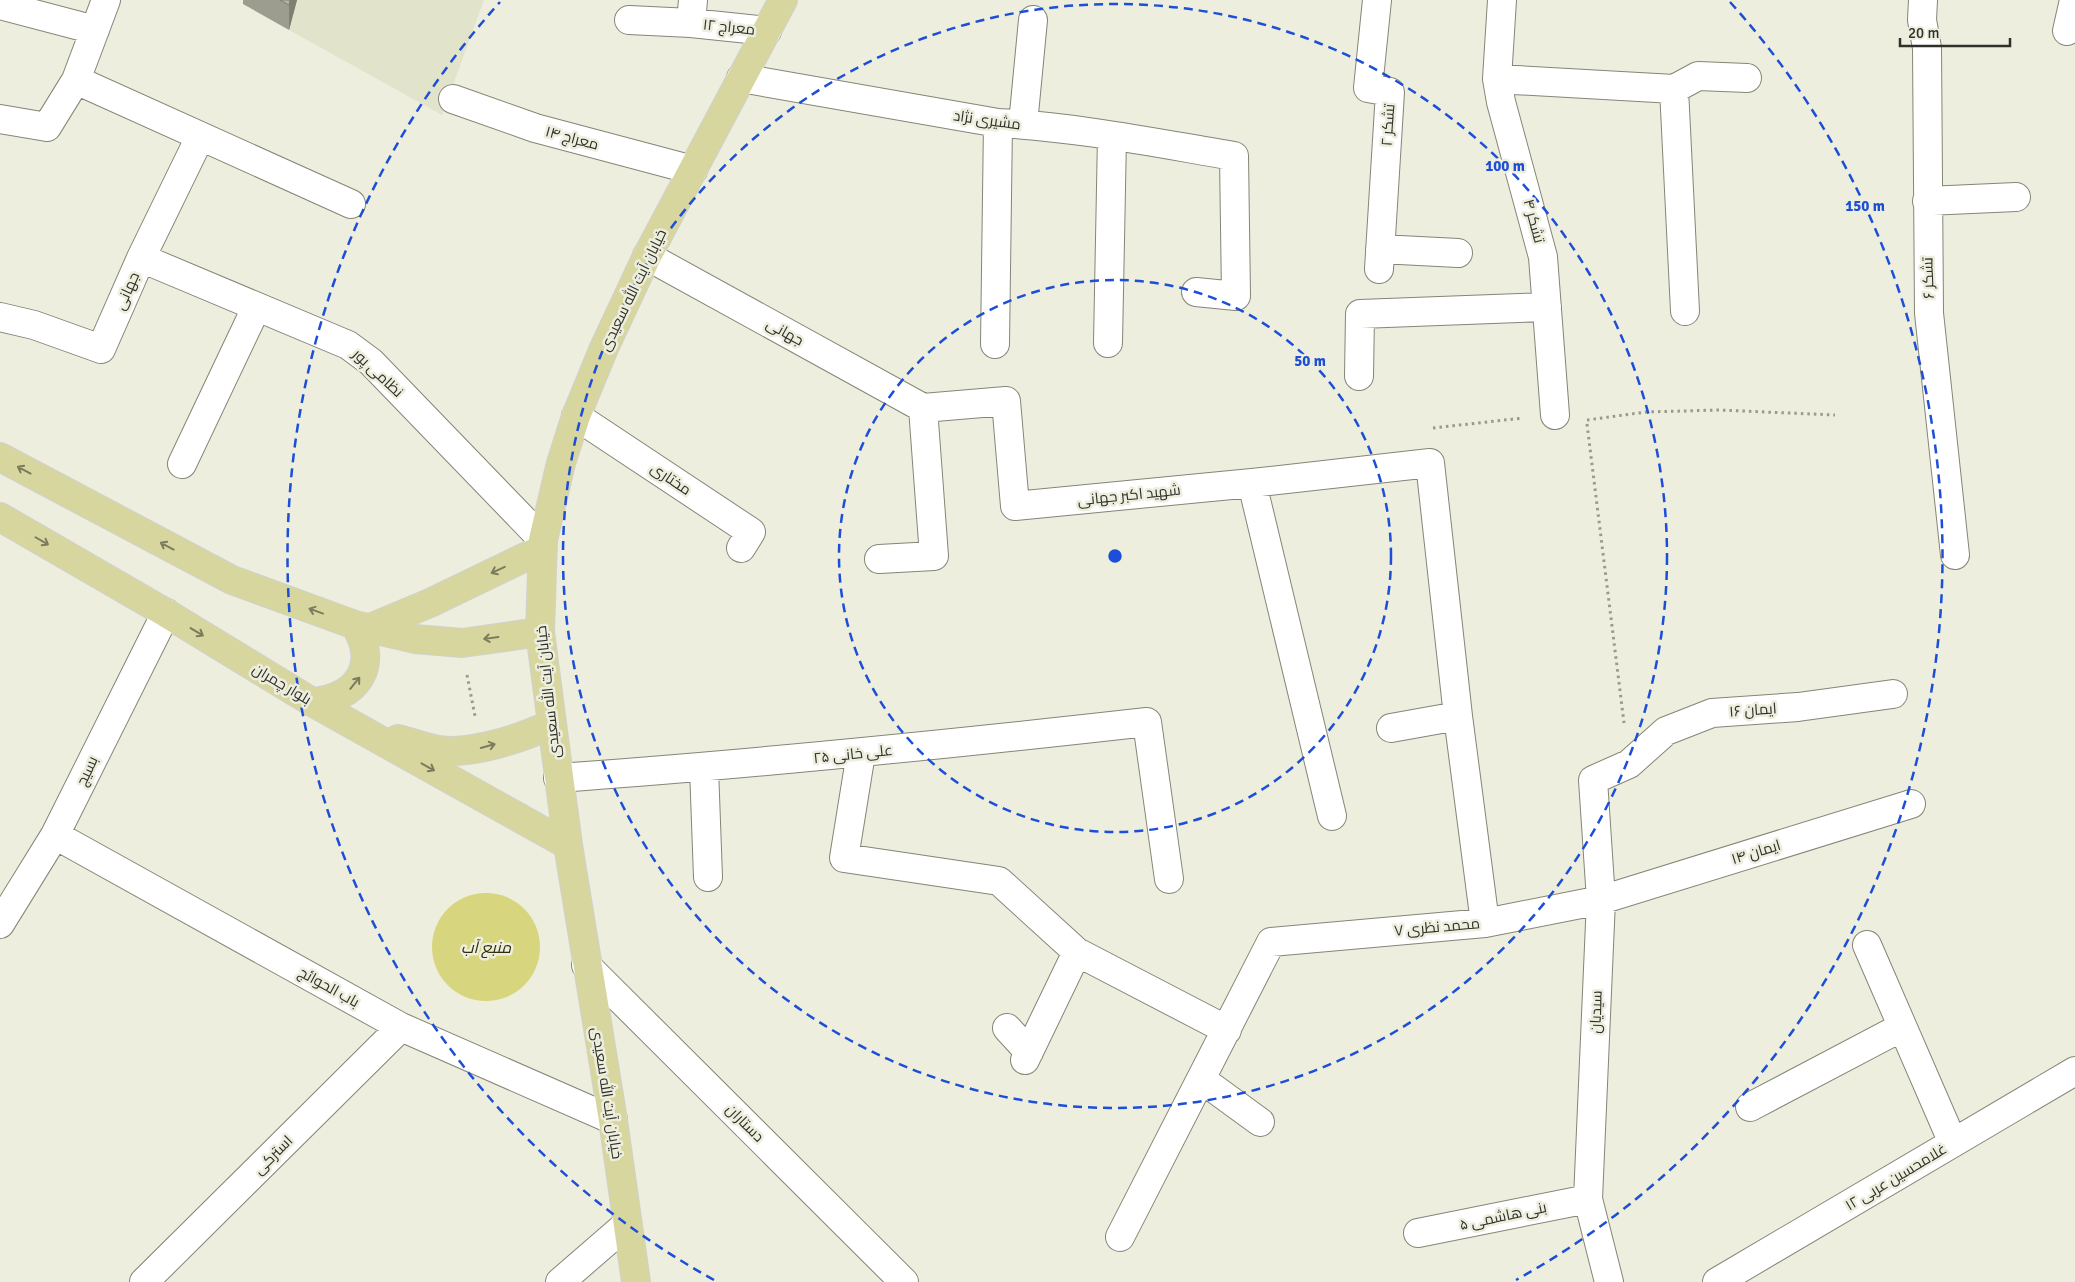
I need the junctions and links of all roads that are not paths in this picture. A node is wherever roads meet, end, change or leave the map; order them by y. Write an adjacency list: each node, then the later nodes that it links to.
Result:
1 (106, 0): 11 (street)
2 (783, 0): 13 (main road, خیابان آیت الله سعیدی)
3 (1377, 0): 28 (street, تشکر ۲)
4 (1502, 0): 15 (street, تشکر ۴)
5 (1923, 0): 26 (street, تشکر ۶)
6 (2074, 0): 12 (street)
7 (0, 5): 11 (street)
8 (692, 12): 9 (street, معراج ۱۲); 13 (street, معراج ۱۲)
9 (629, 20)
10 (1032, 20): 21 (street)
11 (95, 30): 17 (street)
12 (2067, 31)
13 (766, 32): 14 (main road, خیابان آیت الله سعیدی)
14 (741, 78): 21 (street, مشیری نژاد); 24 (main road, خیابان آیت الله سعیدی)
15 (1497, 78): 18 (street); 32 (street, تشکر ۴)
16 (1747, 78): 18 (street)
17 (76, 80): 20 (street); 23 (street)
18 (1674, 89): 34 (street)
19 (453, 99): 24 (street, معراج ۱۴)
20 (0, 119)
21 (1011, 124): 22 (street, مشیری نژاد); 37 (street)
22 (1112, 136): 31 (street, مشیری نژاد); 36 (street)
23 (200, 137): 27 (street); 30 (street, جهانی)
24 (694, 170): 29 (main road, خیابان آیت الله سعیدی)
25 (2016, 197): 26 (street)
26 (1927, 201): 48 (street, تشکر ۶)
27 (351, 204)
28 (1458, 253)
29 (647, 256): 39 (street, جهانی); 41 (main road, خیابان آیت الله سعیدی)
30 (142, 258): 33 (street, نظامی پور); 35 (street, جهانی)
31 (1196, 292)
32 (1547, 307): 38 (street); 40 (street, تشکر ۴)
33 (256, 308): 43 (street); 46 (street, نظامی پور)
34 (1685, 311)
35 (0, 318)
36 (1108, 342)
37 (995, 344)
38 (1359, 376)
39 (923, 408): 44 (street, شهید اکبر جهانی); 49 (street)
40 (1555, 415)
41 (576, 416): 46 (main road, خیابان آیت الله سعیدی); 47 (street, مختاری)
42 (0, 457): 51 (main road, one-way to 42)
43 (182, 464)
44 (1252, 483): 55 (street, شهید اکبر جهانی); 64 (street)
45 (0, 517): 50 (main road, بلوار چمران, one-way to 50)
46 (542, 544): 51 (main road, one-way to 51); 52 (main road, خیابان آیت الله سعیدی)
47 (740, 548)
48 (1955, 555)
49 (879, 559)
50 (166, 613): 54 (main road, بلوار چمران, one-way to 54); 65 (street, بسیج)
51 (363, 627): 52 (main road, one-way to 51); 54 (main road, one-way to 51)
52 (540, 632): 56 (main road, خیابان آیت الله سعیدی)
53 (1893, 694): 60 (street, ایمان ۱۶)
54 (312, 702): 57 (main road, بلوار چمران)
55 (1458, 716): 58 (street); 70 (street)
56 (551, 724): 57 (main road, one-way to 56); 62 (main road, خیابان آیت الله سعیدی)
57 (356, 727): 66 (main road, بلوار چمران, one-way to 66)
58 (1391, 728)
59 (861, 753): 61 (street, علی خانی ۲۵); 68 (street, علی خانی ۲۵); 73 (street)
60 (1629, 764): 69 (street, سیدیان)
61 (704, 768): 62 (street, علی خانی ۲۵); 67 (street)
62 (558, 778): 66 (main road, خیابان آیت الله سعیدی)
63 (1911, 804): 69 (street, ایمان ۱۴)
64 (1332, 816)
65 (55, 836): 71 (street, بسیج); 75 (street, باب الحوائج)
66 (568, 845): 74 (main road, خیابان آیت الله سعیدی)
67 (708, 877)
68 (1169, 879)
69 (1600, 900): 70 (street, محمد نظری ۷); 85 (street, سیدیان)
70 (1485, 923): 78 (street, محمد نظری ۷)
71 (0, 924)
72 (1867, 945): 76 (street)
73 (1077, 952): 77 (street); 78 (street)
74 (586, 965): 82 (main road, خیابان آیت الله سعیدی); 92 (street, دستاران)
75 (401, 1027): 82 (street, باب الحوائج); 89 (street, استرکی)
76 (1902, 1027): 81 (street); 84 (street)
77 (1007, 1028)
78 (1227, 1030): 80 (street)
79 (2075, 1071): 84 (street, غلامحسین عربی ۱۲)
80 (1201, 1079): 83 (street); 88 (street)
81 (1750, 1107)
82 (613, 1120): 86 (main road, خیابان آیت الله سعیدی)
83 (1260, 1122)
84 (1953, 1143): 94 (street, غلامحسین عربی ۱۲)
85 (1588, 1198): 87 (street, بنی هاشمی ۵); 93 (street, سیدیان)
86 (627, 1224): 90 (street); 91 (main road, خیابان آیت الله سعیدی)
87 (1418, 1233)
88 (1120, 1237)
89 (144, 1282)
90 (560, 1282)
91 (636, 1282)
92 (904, 1282)
93 (1609, 1282)
94 (1717, 1282)

